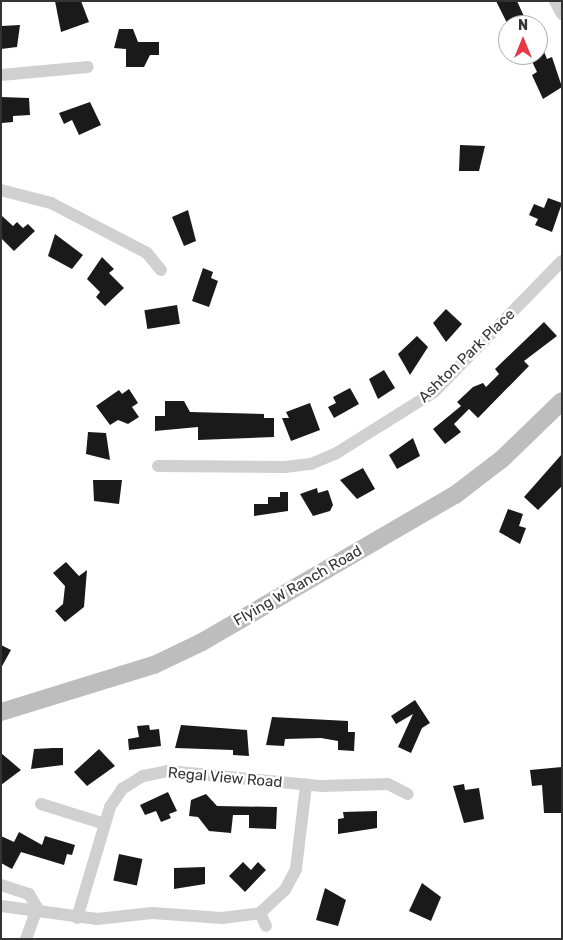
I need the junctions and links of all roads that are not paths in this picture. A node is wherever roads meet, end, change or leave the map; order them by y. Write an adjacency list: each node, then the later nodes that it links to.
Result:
1 (555, 1): 2 (street)
2 (562, 14)
3 (88, 67): 4 (street)
4 (1, 75)
5 (1, 190): 7 (street)
6 (562, 261): 9 (street, Ashton Park Place)
7 (161, 270)
8 (562, 401): 10 (street, Flying W Ranch Road)
9 (158, 466)
10 (1, 712)
11 (306, 785): 12 (street, Regal View Road); 14 (street, Regal View Road); 18 (street)
12 (408, 794)
13 (41, 804): 14 (street)
14 (105, 824): 19 (street, Regal View Road)
15 (1, 885): 17 (street)
16 (1, 906): 17 (street)
17 (37, 908): 19 (street); 21 (street)
18 (260, 912): 19 (street); 20 (street)
19 (77, 918)
20 (266, 926)
21 (26, 939)

